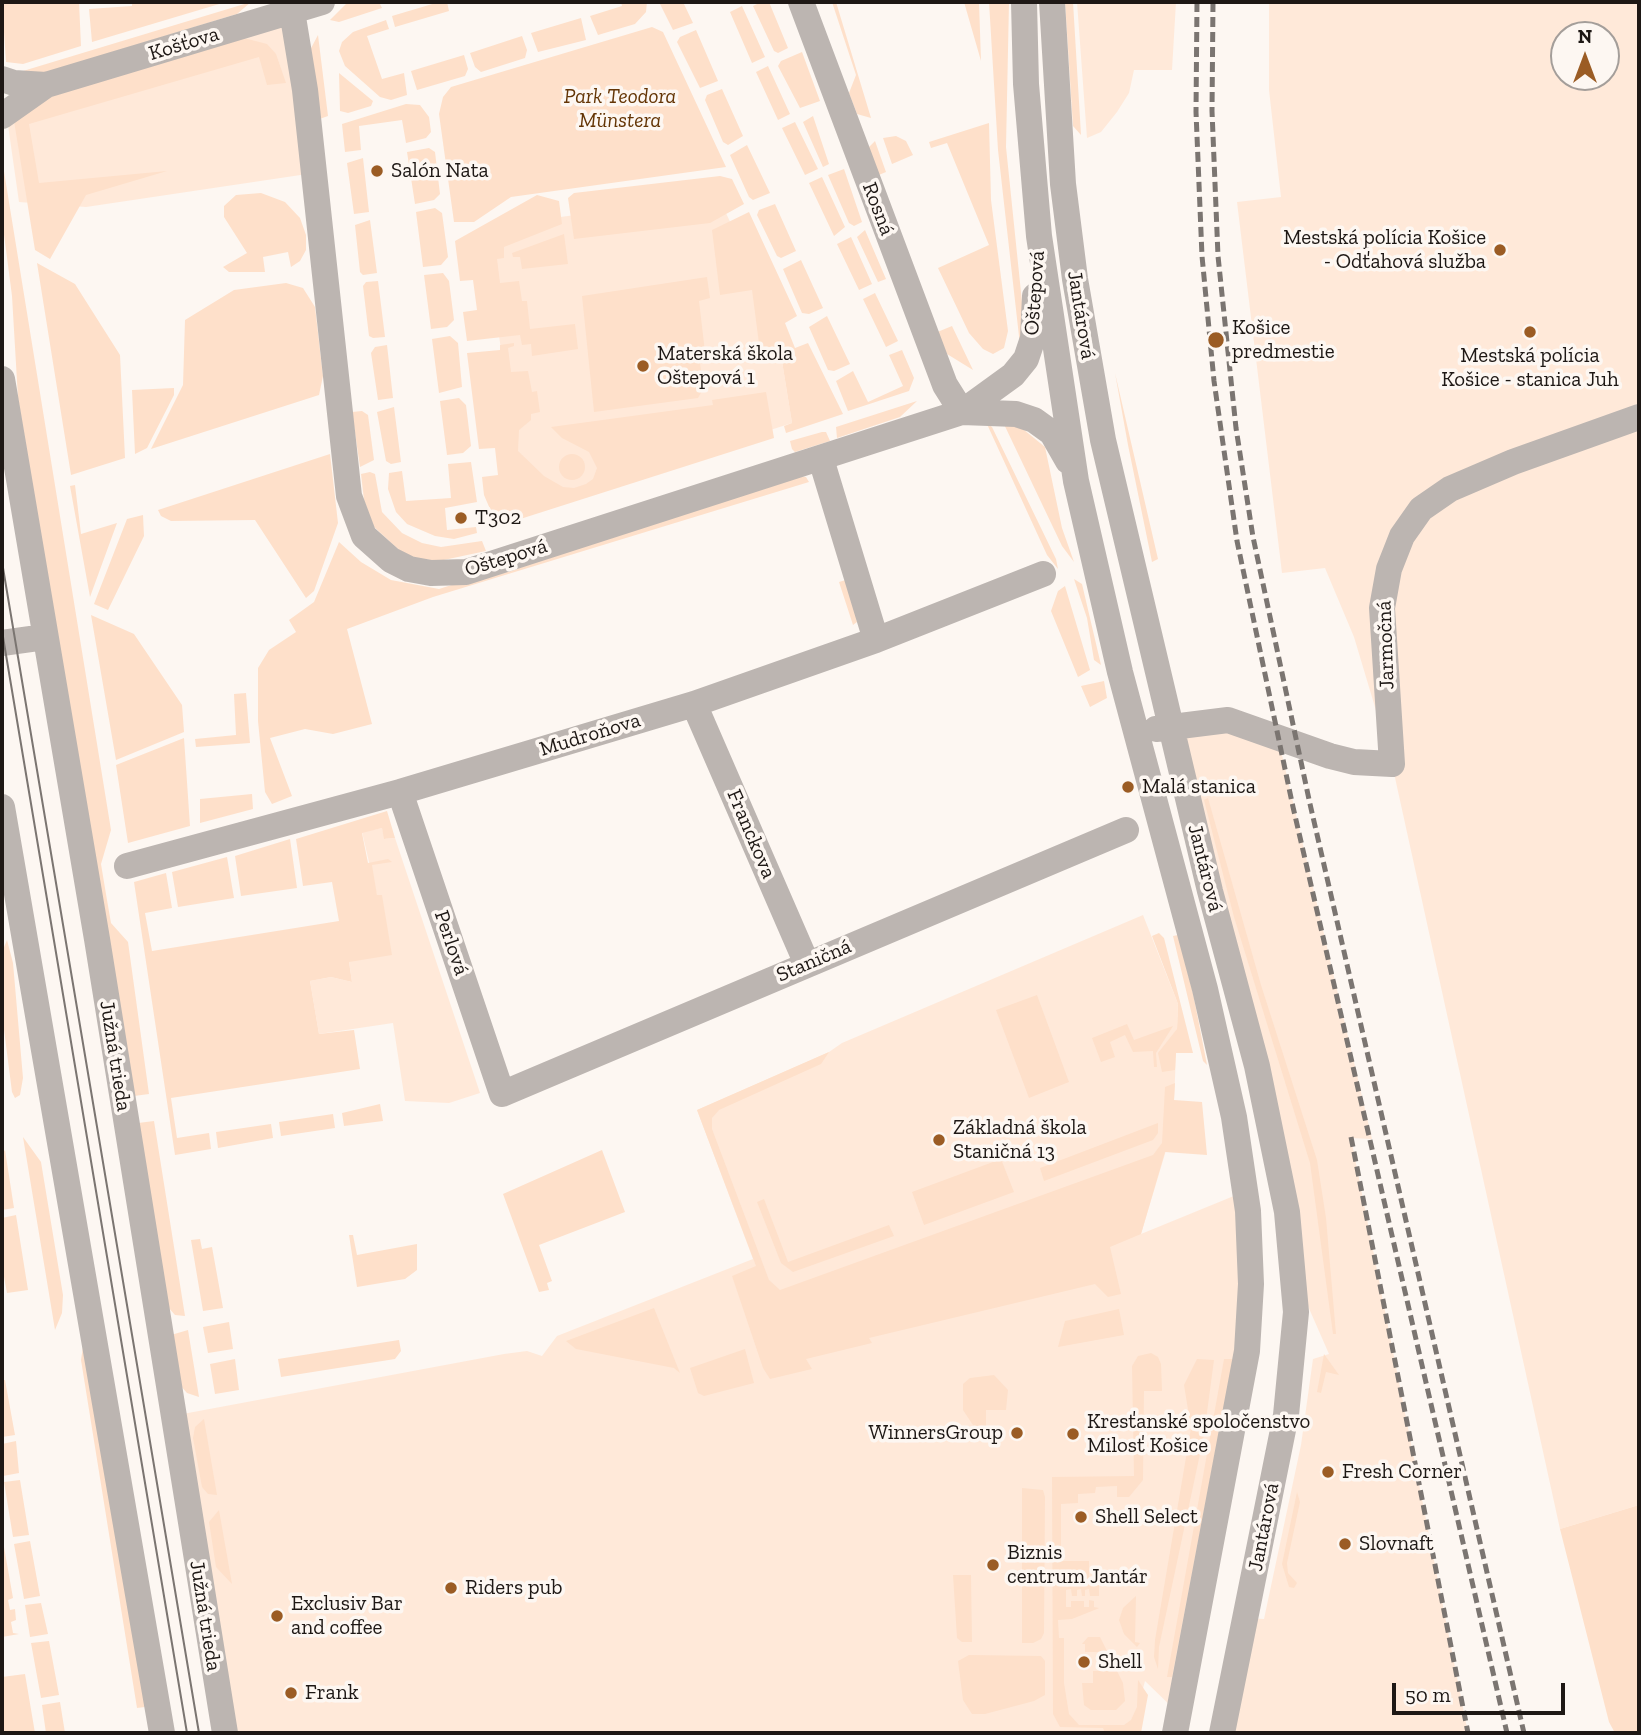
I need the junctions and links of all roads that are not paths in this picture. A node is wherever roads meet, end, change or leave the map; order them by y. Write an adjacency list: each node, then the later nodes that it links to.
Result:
1 (322, 2): 5 (street, Košťova)
2 (801, 2): 15 (street, Rosná)
3 (1024, 2): 9 (street, Jantárová)
4 (1052, 2): 10 (street, Jantárová)
5 (292, 11): 7 (street, Košťova); 18 (street, Oštepová)
6 (2, 79): 7 (street)
7 (46, 85): 8 (street)
8 (2, 116)
9 (1039, 236): 11 (street, Oštepová); 13 (street, Jantárová)
10 (1086, 342): 13 (street); 14 (street, Jantárová)
11 (1013, 375): 13 (street); 15 (street, Oštepová)
12 (2, 379): 21 (street, Južná trieda)
13 (1066, 385): 14 (street); 16 (street); 19 (street, Jantárová)
14 (1098, 411): 25 (street, Jantárová)
15 (962, 412): 16 (street); 18 (street, Oštepová)
16 (1023, 415): 19 (street)
17 (1639, 417): 25 (street, Jarmočná)
18 (821, 459): 22 (street)
19 (1076, 481): 26 (street, Jantárová)
20 (1043, 574): 22 (street, Mudroňova)
21 (45, 637): 23 (street); 34 (street, Južná trieda)
22 (877, 640): 24 (street, Mudroňova)
23 (2, 643)
24 (694, 704): 27 (street, Mudroňova); 31 (street, Franckova)
25 (1171, 725): 26 (street, Jarmočná); 36 (street, Jantárová)
26 (1136, 734): 35 (street, Jantárová)
27 (400, 792): 30 (street, Mudroňova); 32 (street, Perlová)
28 (2, 807): 33 (street)
29 (1126, 830): 31 (street, Staničná)
30 (127, 866)
31 (803, 966): 32 (street, Staničná)
32 (502, 1094)
33 (162, 1733)
34 (225, 1733)
35 (1175, 1733)
36 (1222, 1733)

